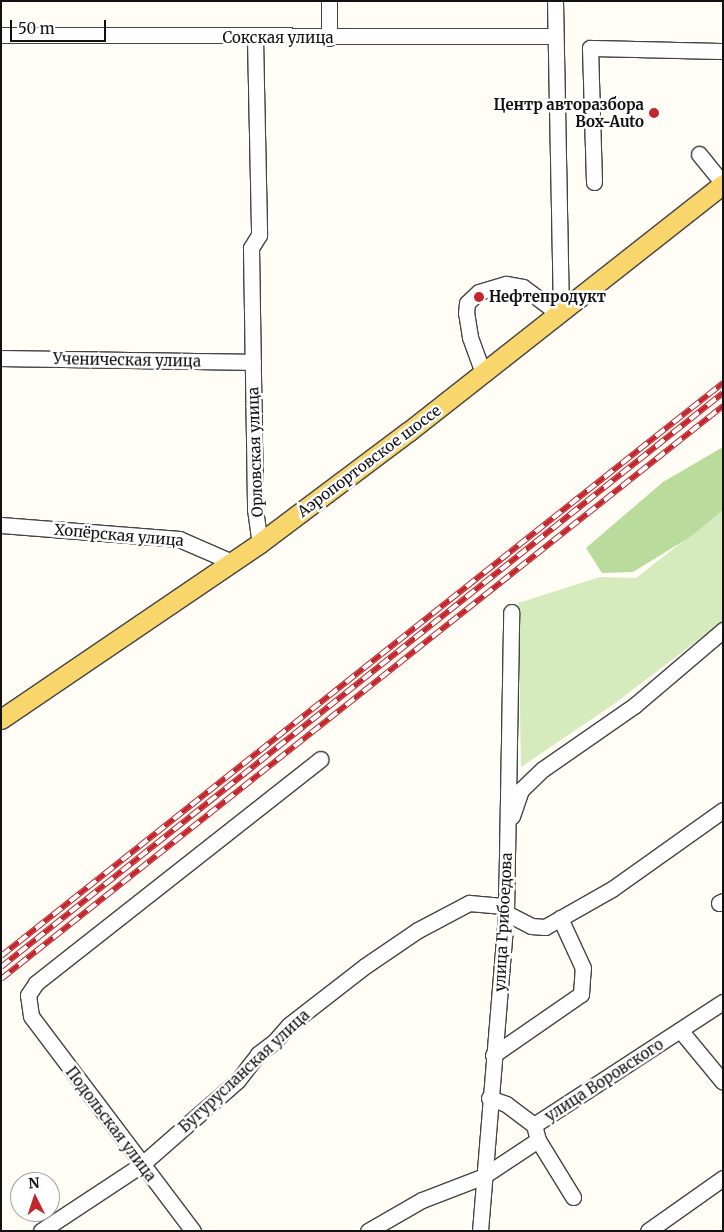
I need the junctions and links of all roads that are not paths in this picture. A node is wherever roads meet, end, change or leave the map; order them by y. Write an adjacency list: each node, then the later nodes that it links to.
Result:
1 (329, 1): 6 (street)
2 (555, 1): 4 (street)
3 (1, 35): 5 (street, Сокская улица)
4 (555, 36): 6 (street, Сокская улица); 11 (street)
5 (255, 38): 6 (street, Сокская улица); 13 (street, Орловская улица)
6 (329, 38)
7 (723, 51): 9 (street)
8 (699, 154): 10 (street)
9 (594, 182)
10 (723, 184): 11 (main road, Аэропортовское шоссе)
11 (560, 314): 14 (main road, Аэропортовское шоссе); 14 (street)
12 (1, 358): 13 (street, Ученическая улица)
13 (253, 362): 16 (street, Орловская улица)
14 (483, 373): 16 (main road, Аэропортовское шоссе)
15 (1, 525): 17 (street, Хопёрская улица)
16 (260, 543): 17 (main road, Аэропортовское шоссе)
17 (232, 562): 20 (main road, Аэропортовское шоссе)
18 (511, 612): 23 (street, улица Грибоедова)
19 (723, 630): 23 (street)
20 (1, 719)
21 (321, 759): 33 (street, Подольская улица)
22 (723, 810): 25 (street)
23 (508, 827): 24 (street, улица Грибоедова)
24 (506, 909): 25 (street); 28 (street, улица Грибоедова); 33 (street, Бугурусланская улица)
25 (560, 918): 28 (street)
26 (723, 1002): 27 (street, улица Воровского)
27 (680, 1030): 29 (street); 31 (street, улица Воровского)
28 (493, 1055): 30 (street, улица Грибоедова)
29 (723, 1082)
30 (489, 1098): 31 (street); 34 (street, улица Грибоедова)
31 (534, 1125): 32 (street, улица Воровского)
32 (538, 1140): 34 (street, улица Воровского); 36 (street)
33 (141, 1165): 37 (street, Бугурусланская улица); 38 (street, Подольская улица)
34 (482, 1177): 39 (street, улица Воровского); 40 (street, улица Грибоедова)
35 (723, 1178): 41 (street)
36 (573, 1197)
37 (40, 1231)
38 (193, 1231)
39 (368, 1231)
40 (480, 1231)
41 (648, 1231)

